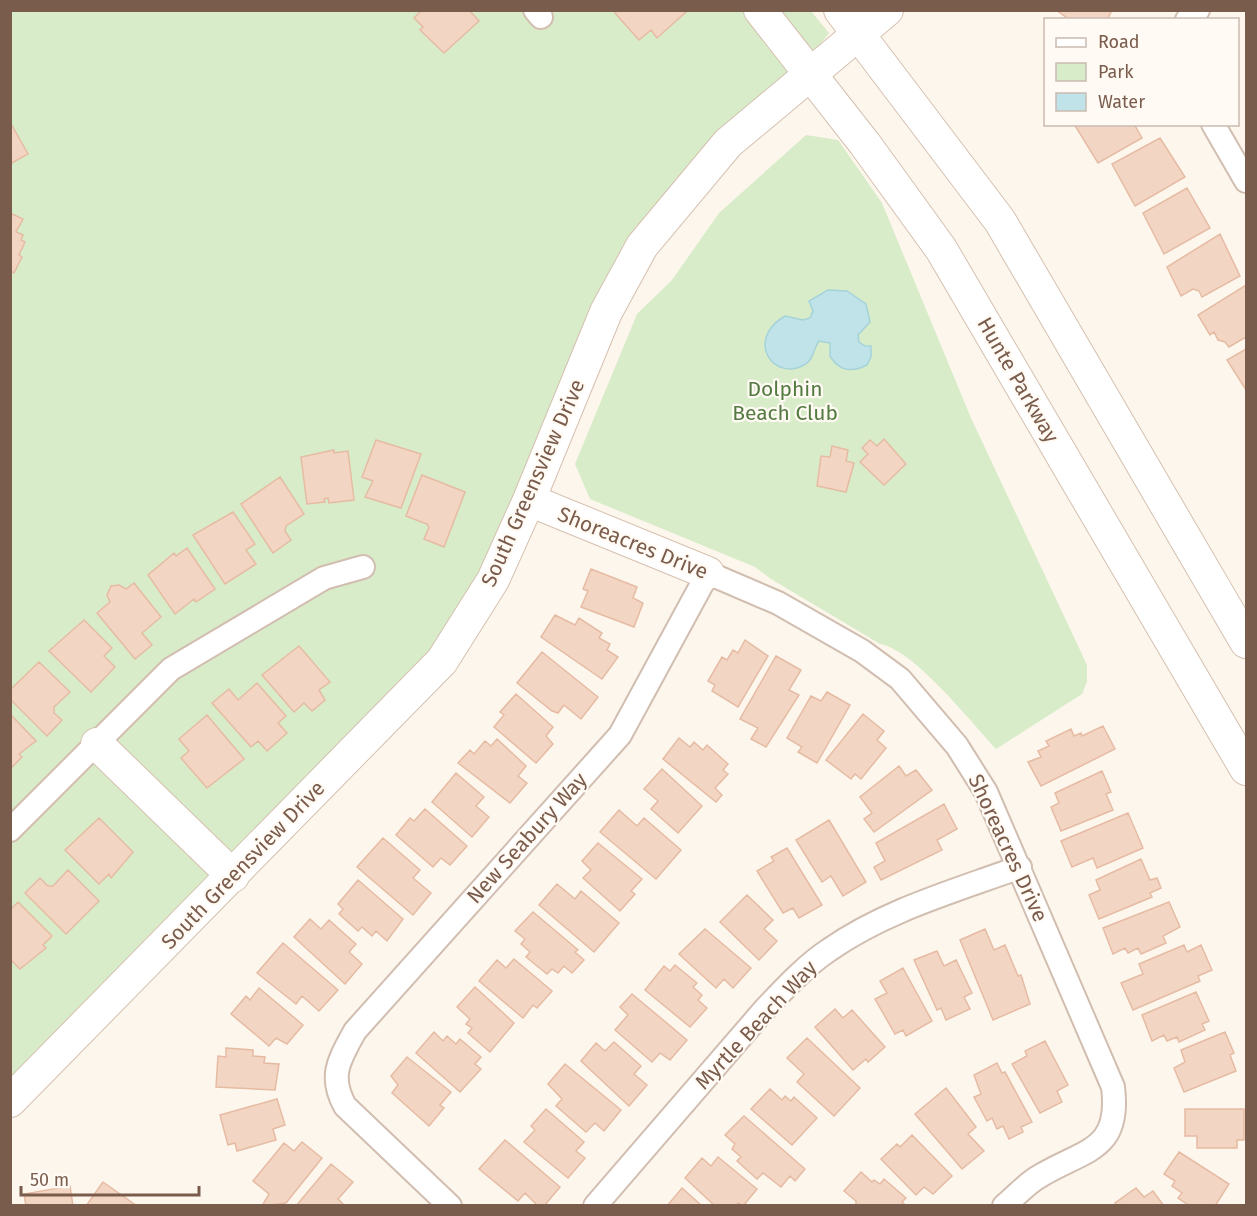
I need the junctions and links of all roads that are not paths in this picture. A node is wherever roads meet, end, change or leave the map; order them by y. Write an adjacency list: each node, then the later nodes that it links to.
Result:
1 (760, 10): 4 (street, Hunte Parkway)
2 (887, 10): 3 (street, South Greensview Drive)
3 (849, 22): 4 (street, South Greensview Drive); 10 (street)
4 (809, 73): 7 (street, South Greensview Drive); 12 (street, Hunte Parkway)
5 (1214, 126): 6 (street)
6 (1246, 181)
7 (529, 500): 9 (street, Shoreacres Drive); 15 (street, South Greensview Drive)
8 (363, 567): 11 (street)
9 (708, 573): 14 (street, Shoreacres Drive); 17 (street, New Seabury Way)
10 (1246, 642)
11 (97, 744): 13 (street); 15 (street)
12 (1246, 770)
13 (10, 830)
14 (1020, 867): 18 (street, Myrtle Beach Way); 19 (street, Shoreacres Drive)
15 (233, 876): 16 (street, South Greensview Drive)
16 (10, 1101)
17 (450, 1206)
18 (595, 1206)
19 (1004, 1206)

